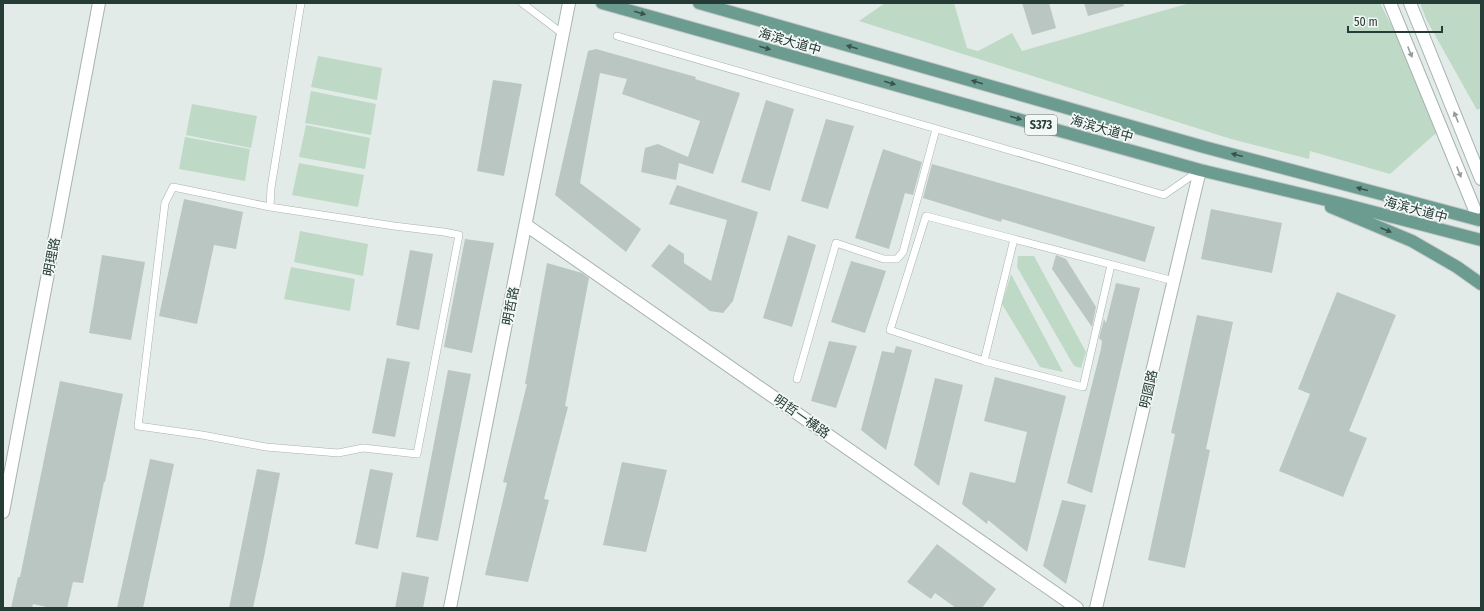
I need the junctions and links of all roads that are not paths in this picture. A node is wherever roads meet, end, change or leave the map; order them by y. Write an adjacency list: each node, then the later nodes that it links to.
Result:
1 (99, 3): 25 (street, 明理路)
2 (301, 3): 15 (lane)
3 (522, 3): 9 (lane)
4 (569, 3): 9 (street, 明哲路)
5 (602, 3): 12 (main road, 海滨大道中 / S373, one-way to 12)
6 (699, 3): 16 (main road, 海滨大道中 / S373, one-way to 6)
7 (1390, 3): 16 (street, one-way to 16)
8 (1410, 3): 13 (street, one-way to 8)
9 (563, 34): 17 (street, 明哲路)
10 (617, 36): 11 (lane)
11 (936, 129): 12 (lane); 24 (lane)
12 (1200, 170): 14 (main road, 海滨大道中 / S373); 21 (street, 明圆路)
13 (1481, 179)
14 (1285, 190): 19 (main road, 海滨大道中 / S373); 22 (main road, one-way to 22)
15 (270, 207): 15 (lane)
16 (1480, 223)
17 (526, 225): 26 (street, 明哲路); 27 (street, 明哲一横路)
18 (1014, 239): 20 (lane); 23 (lane); 23 (lane)
19 (1481, 240)
20 (1111, 265): 21 (lane); 23 (lane)
21 (1174, 281): 28 (street, 明圆路)
22 (1481, 284)
23 (984, 361)
24 (797, 379)
25 (3, 512)
26 (450, 608)
27 (1077, 608)
28 (1096, 608)

